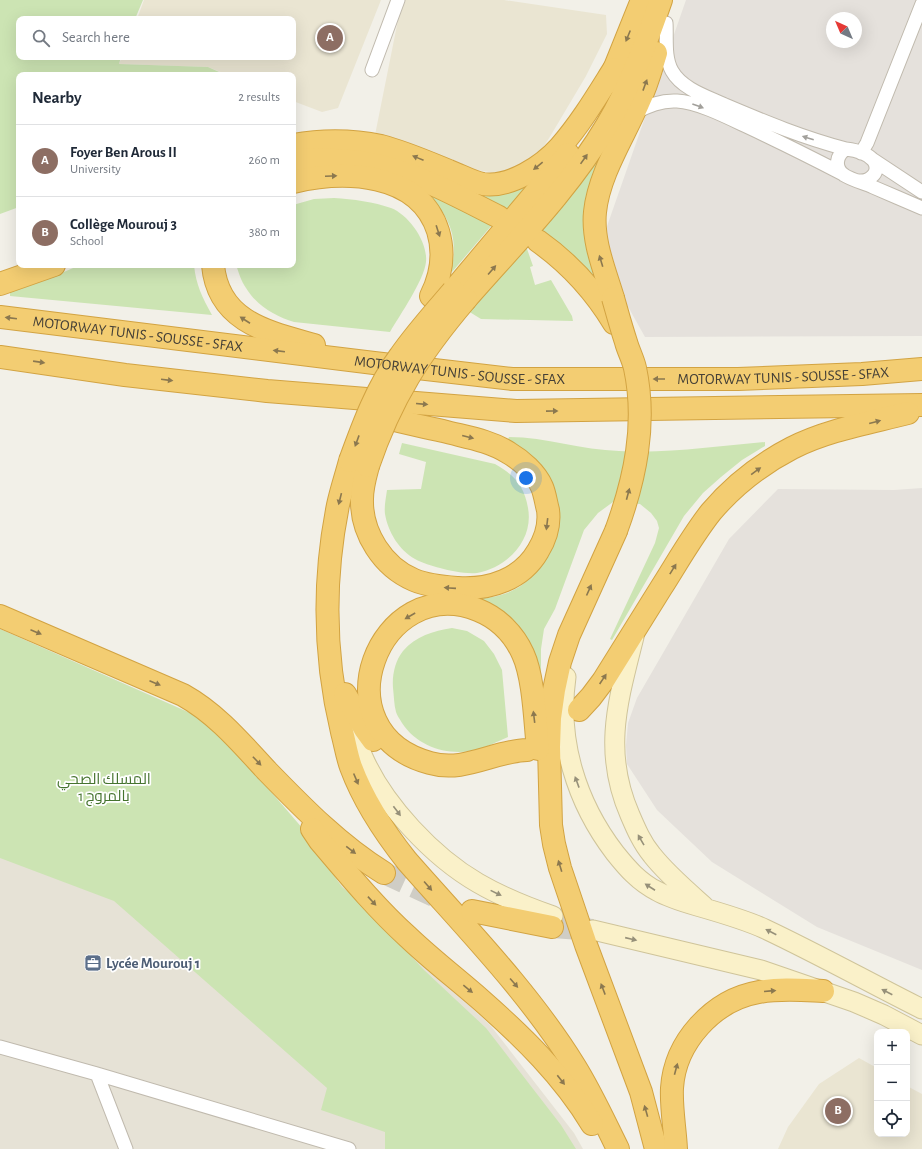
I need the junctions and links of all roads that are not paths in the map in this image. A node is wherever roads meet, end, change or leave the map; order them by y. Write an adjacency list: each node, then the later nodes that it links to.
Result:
1 (398, 0): 8 (street)
2 (642, 0): 7 (highway, one-way to 7)
3 (661, 0): 24 (highway, one-way to 3)
4 (671, 0): 6 (highway)
5 (922, 4): 12 (street)
6 (666, 23): 9 (highway, one-way to 6); 11 (street, one-way to 6)
7 (614, 69): 10 (highway, one-way to 10); 24 (highway)
8 (372, 70)
9 (634, 113): 14 (street, one-way to 14); 25 (highway, one-way to 9)
10 (296, 145)
11 (846, 149): 12 (street); 14 (street)
12 (867, 156): 16 (street); 17 (street)
13 (296, 160): 19 (highway)
14 (843, 174): 16 (street)
15 (296, 181): 30 (highway, one-way to 30, bridge)
16 (859, 181): 18 (street)
17 (922, 192)
18 (922, 208)
19 (499, 217)
20 (538, 241): 25 (highway)
21 (45, 268): 23 (highway)
22 (213, 268): 30 (highway, one-way to 22)
23 (0, 284)
24 (459, 295): 30 (highway, bridge); 35 (highway, bridge)
25 (607, 300): 36 (highway, one-way to 25, bridge)
26 (0, 317): 30 (highway, MOTORWAY TUNIS - SOUSSE - SFAX, one-way to 26)
27 (0, 357): 32 (highway, MOTORWAY TUNIS - SOUSSE - SFAX, one-way to 32)
28 (922, 362): 31 (street)
29 (922, 369): 31 (highway, MOTORWAY TUNIS - SOUSSE - SFAX)
30 (380, 371): 31 (highway, MOTORWAY TUNIS - SOUSSE - SFAX, one-way to 30); 35 (highway, one-way to 35, bridge)
31 (862, 374)
32 (267, 391): 33 (highway, MOTORWAY TUNIS - SOUSSE - SFAX, one-way to 33); 35 (highway, one-way to 35)
33 (922, 405)
34 (922, 409): 38 (highway, one-way to 34)
35 (359, 464): 39 (highway, one-way to 39)
36 (580, 610): 43 (highway); 45 (main road, one-way to 36)
37 (0, 616): 42 (highway, one-way to 42)
38 (635, 630): 41 (highway, one-way to 38); 45 (main road, one-way to 38)
39 (329, 647): 40 (main road); 57 (highway, one-way to 57)
40 (345, 694): 43 (highway, one-way to 40); 47 (main road, one-way to 47)
41 (579, 710)
42 (298, 804): 44 (highway, one-way to 44); 56 (highway, one-way to 56)
43 (550, 825): 58 (highway, one-way to 43)
44 (384, 873)
45 (706, 908): 50 (main road, one-way to 45)
46 (472, 911): 47 (highway)
47 (552, 922)
48 (593, 930): 49 (main road, one-way to 49)
49 (823, 991): 51 (main road); 59 (highway, one-way to 49)
50 (922, 1009)
51 (922, 1035)
52 (0, 1047): 53 (street)
53 (97, 1074): 54 (street); 55 (street)
54 (126, 1149)
55 (349, 1149)
56 (606, 1149)
57 (618, 1149)
58 (656, 1149)
59 (676, 1149)

